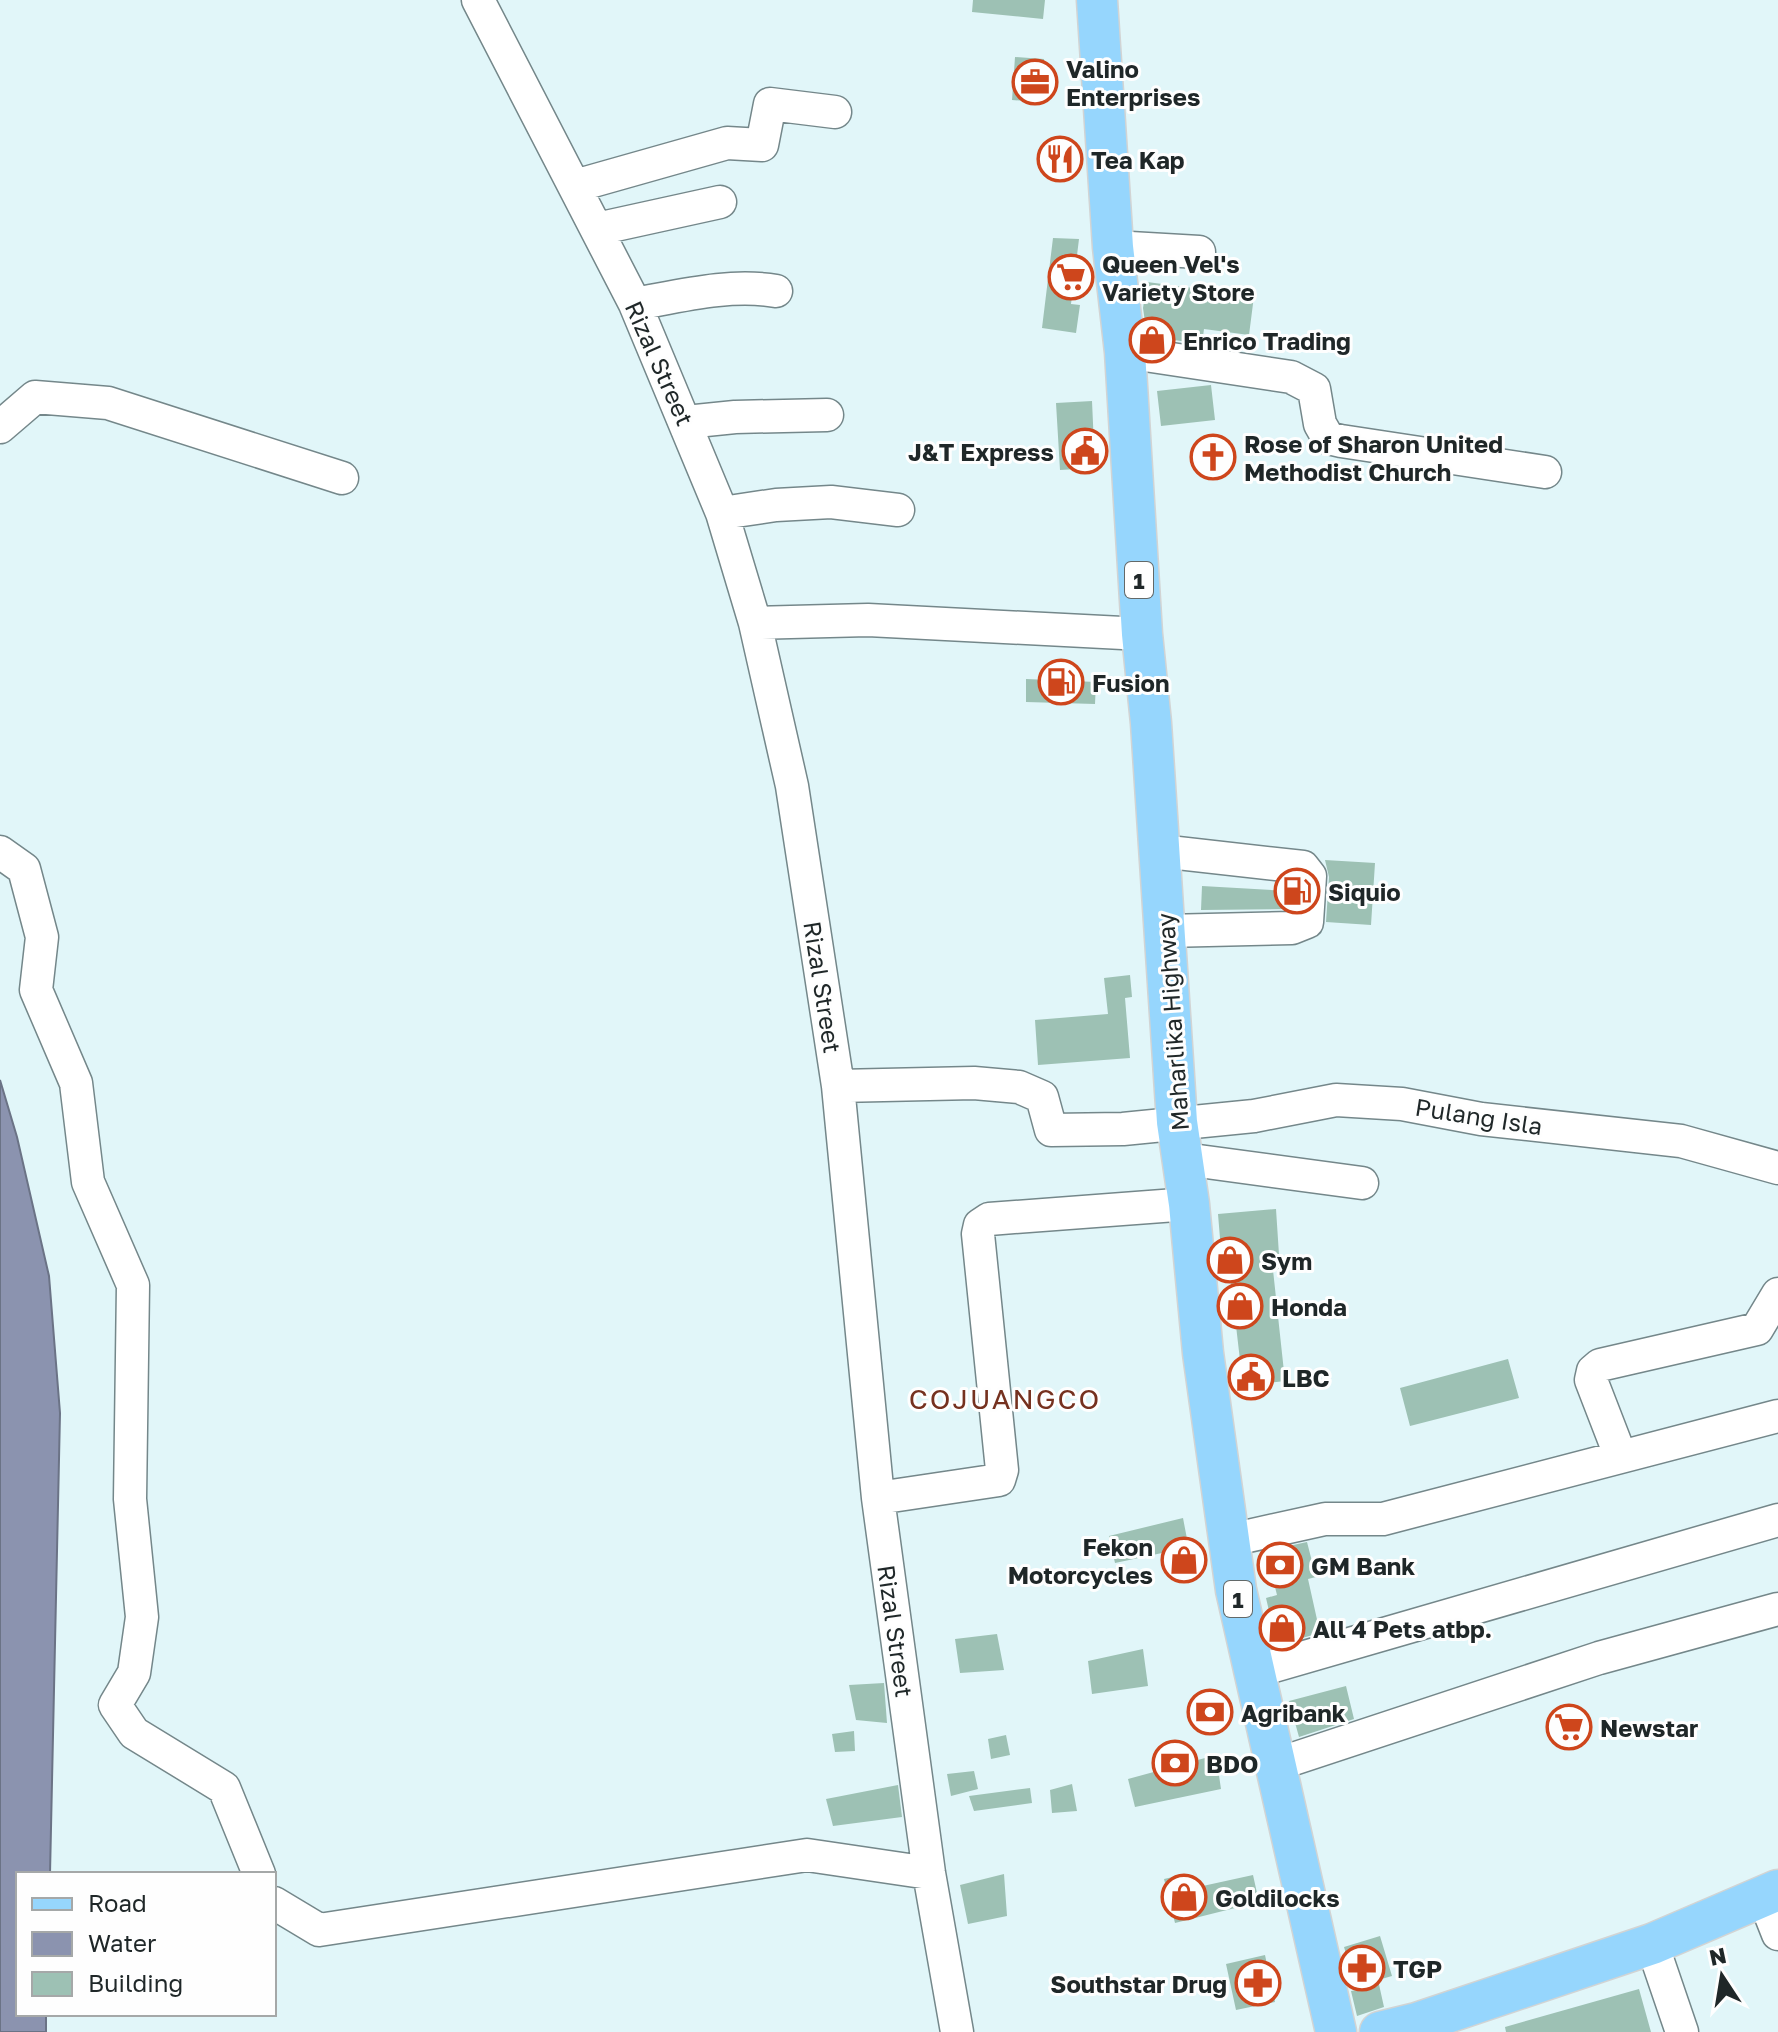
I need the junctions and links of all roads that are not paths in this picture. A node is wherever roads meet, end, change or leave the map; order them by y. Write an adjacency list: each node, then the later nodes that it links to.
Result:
1 (478, 0): 4 (street, Rizal Street)
2 (1097, 0): 7 (main road, Maharlika Highway / 1)
3 (835, 112): 4 (street)
4 (575, 186): 6 (street, Rizal Street)
5 (720, 202): 6 (street)
6 (597, 229): 10 (street, Rizal Street)
7 (1113, 247): 8 (street); 11 (main road, Maharlika Highway / 1)
8 (1199, 252)
9 (776, 291): 10 (street)
10 (635, 304): 13 (street, Rizal Street)
11 (1125, 352): 15 (street); 20 (main road, Maharlika Highway / 1)
12 (827, 415): 13 (street)
13 (686, 422): 18 (street, Rizal Street)
14 (0, 427): 16 (street)
15 (1545, 472)
16 (342, 478)
17 (898, 510): 18 (street)
18 (722, 513): 19 (street, Rizal Street)
19 (755, 623): 20 (street); 24 (street, Rizal Street)
20 (1142, 634): 21 (main road, Maharlika Highway / 1)
21 (1160, 851): 23 (main road, Maharlika Highway / 1); 23 (street)
22 (0, 852): 38 (street)
23 (1165, 931): 25 (main road, Maharlika Highway / 1)
24 (838, 1086): 25 (street); 32 (street, Rizal Street)
25 (1180, 1140): 26 (street, Pulang Isla); 27 (street); 28 (main road, Maharlika Highway / 1)
26 (1778, 1168)
27 (1362, 1183)
28 (1189, 1204): 32 (street); 34 (main road, Maharlika Highway / 1)
29 (1778, 1294): 31 (street)
30 (1778, 1416): 31 (street)
31 (1620, 1455): 34 (street)
32 (878, 1498): 39 (street, Rizal Street)
33 (1778, 1520): 36 (street)
34 (1230, 1540): 36 (main road, Maharlika Highway / 1)
35 (1778, 1609): 37 (street)
36 (1253, 1672): 37 (main road, Maharlika Highway / 1)
37 (1275, 1765): 45 (main road, Maharlika Highway / 1)
38 (258, 1872)
39 (929, 1873): 41 (street); 44 (street, Rizal Street)
40 (1770, 1893): 42 (street); 43 (main road)
41 (276, 1904)
42 (1778, 1934)
43 (1652, 1944): 46 (main road); 47 (street)
44 (957, 2032)
45 (1336, 2032)
46 (1380, 2032)
47 (1682, 2032)

